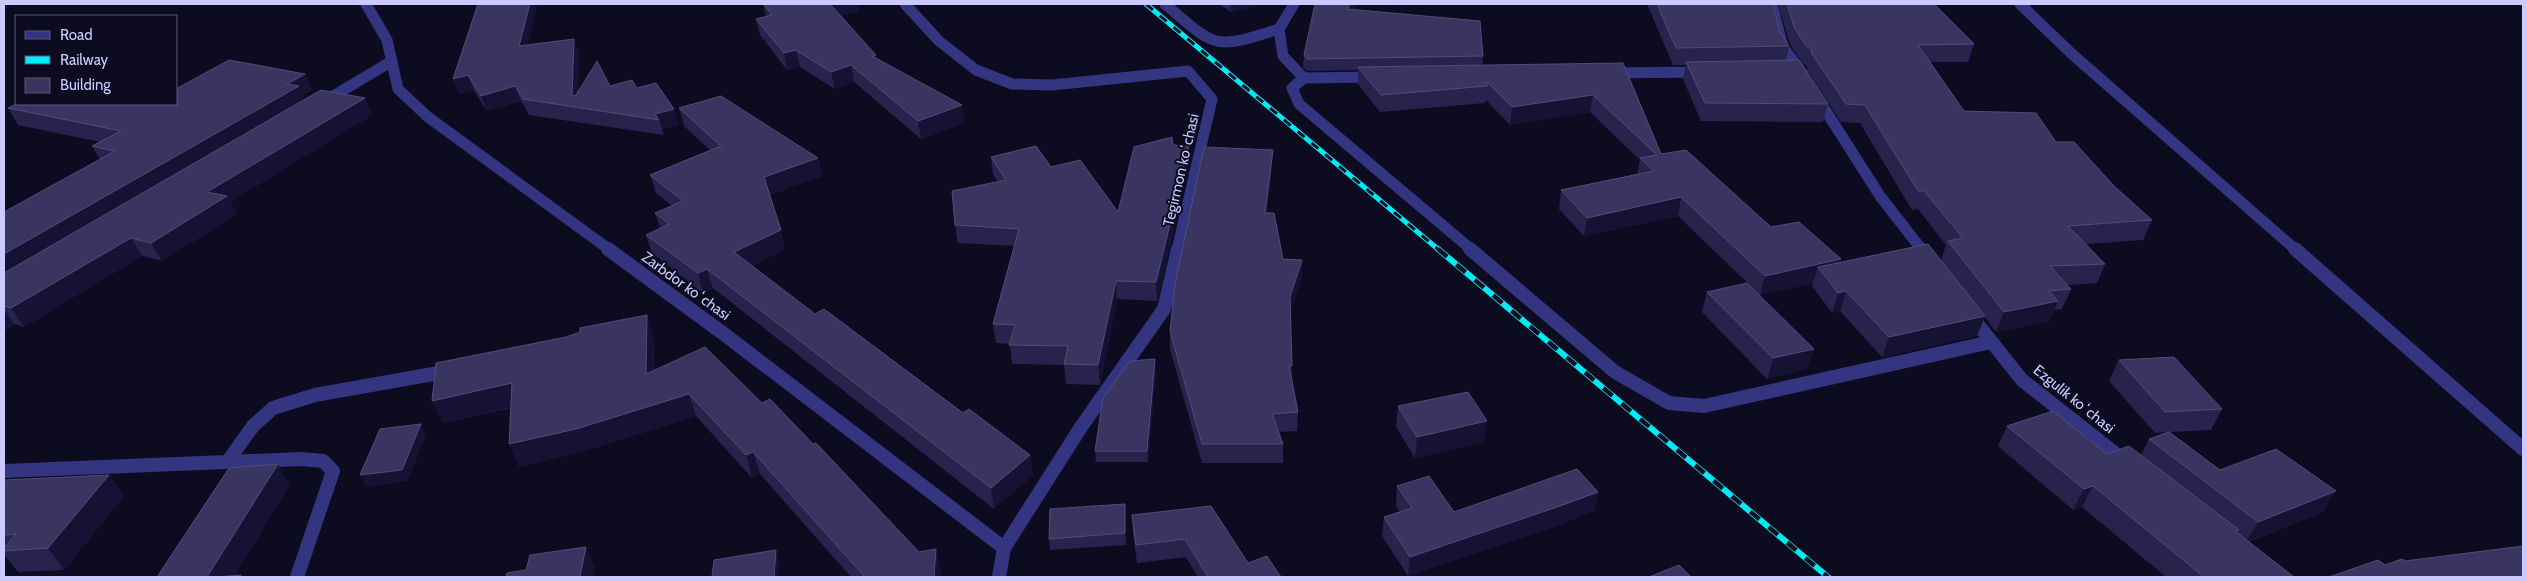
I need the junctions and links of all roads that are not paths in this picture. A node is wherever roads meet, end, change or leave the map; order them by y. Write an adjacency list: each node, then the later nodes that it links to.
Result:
1 (366, 4): 8 (street, Zarbdor koʻchasi)
2 (905, 4): 22 (street, Tegirmon koʻchasi)
3 (1165, 4): 7 (street)
4 (1294, 4): 7 (street)
5 (1772, 4): 14 (street)
6 (2020, 4): 18 (street)
7 (1279, 29): 12 (street)
8 (392, 62): 13 (street); 22 (street, Zarbdor koʻchasi)
9 (1711, 72): 10 (street)
10 (1601, 73)
11 (1385, 77): 12 (street)
12 (1304, 78): 16 (street)
13 (316, 106)
14 (1938, 272)
15 (1962, 303): 16 (street, Ezgulik koʻchasi)
16 (1991, 342): 21 (street, Ezgulik koʻchasi)
17 (468, 368): 19 (street)
18 (2523, 449)
19 (228, 462): 20 (street); 23 (street)
20 (4, 471)
21 (2140, 472)
22 (1004, 548): 24 (street)
23 (297, 577)
24 (1000, 577)

